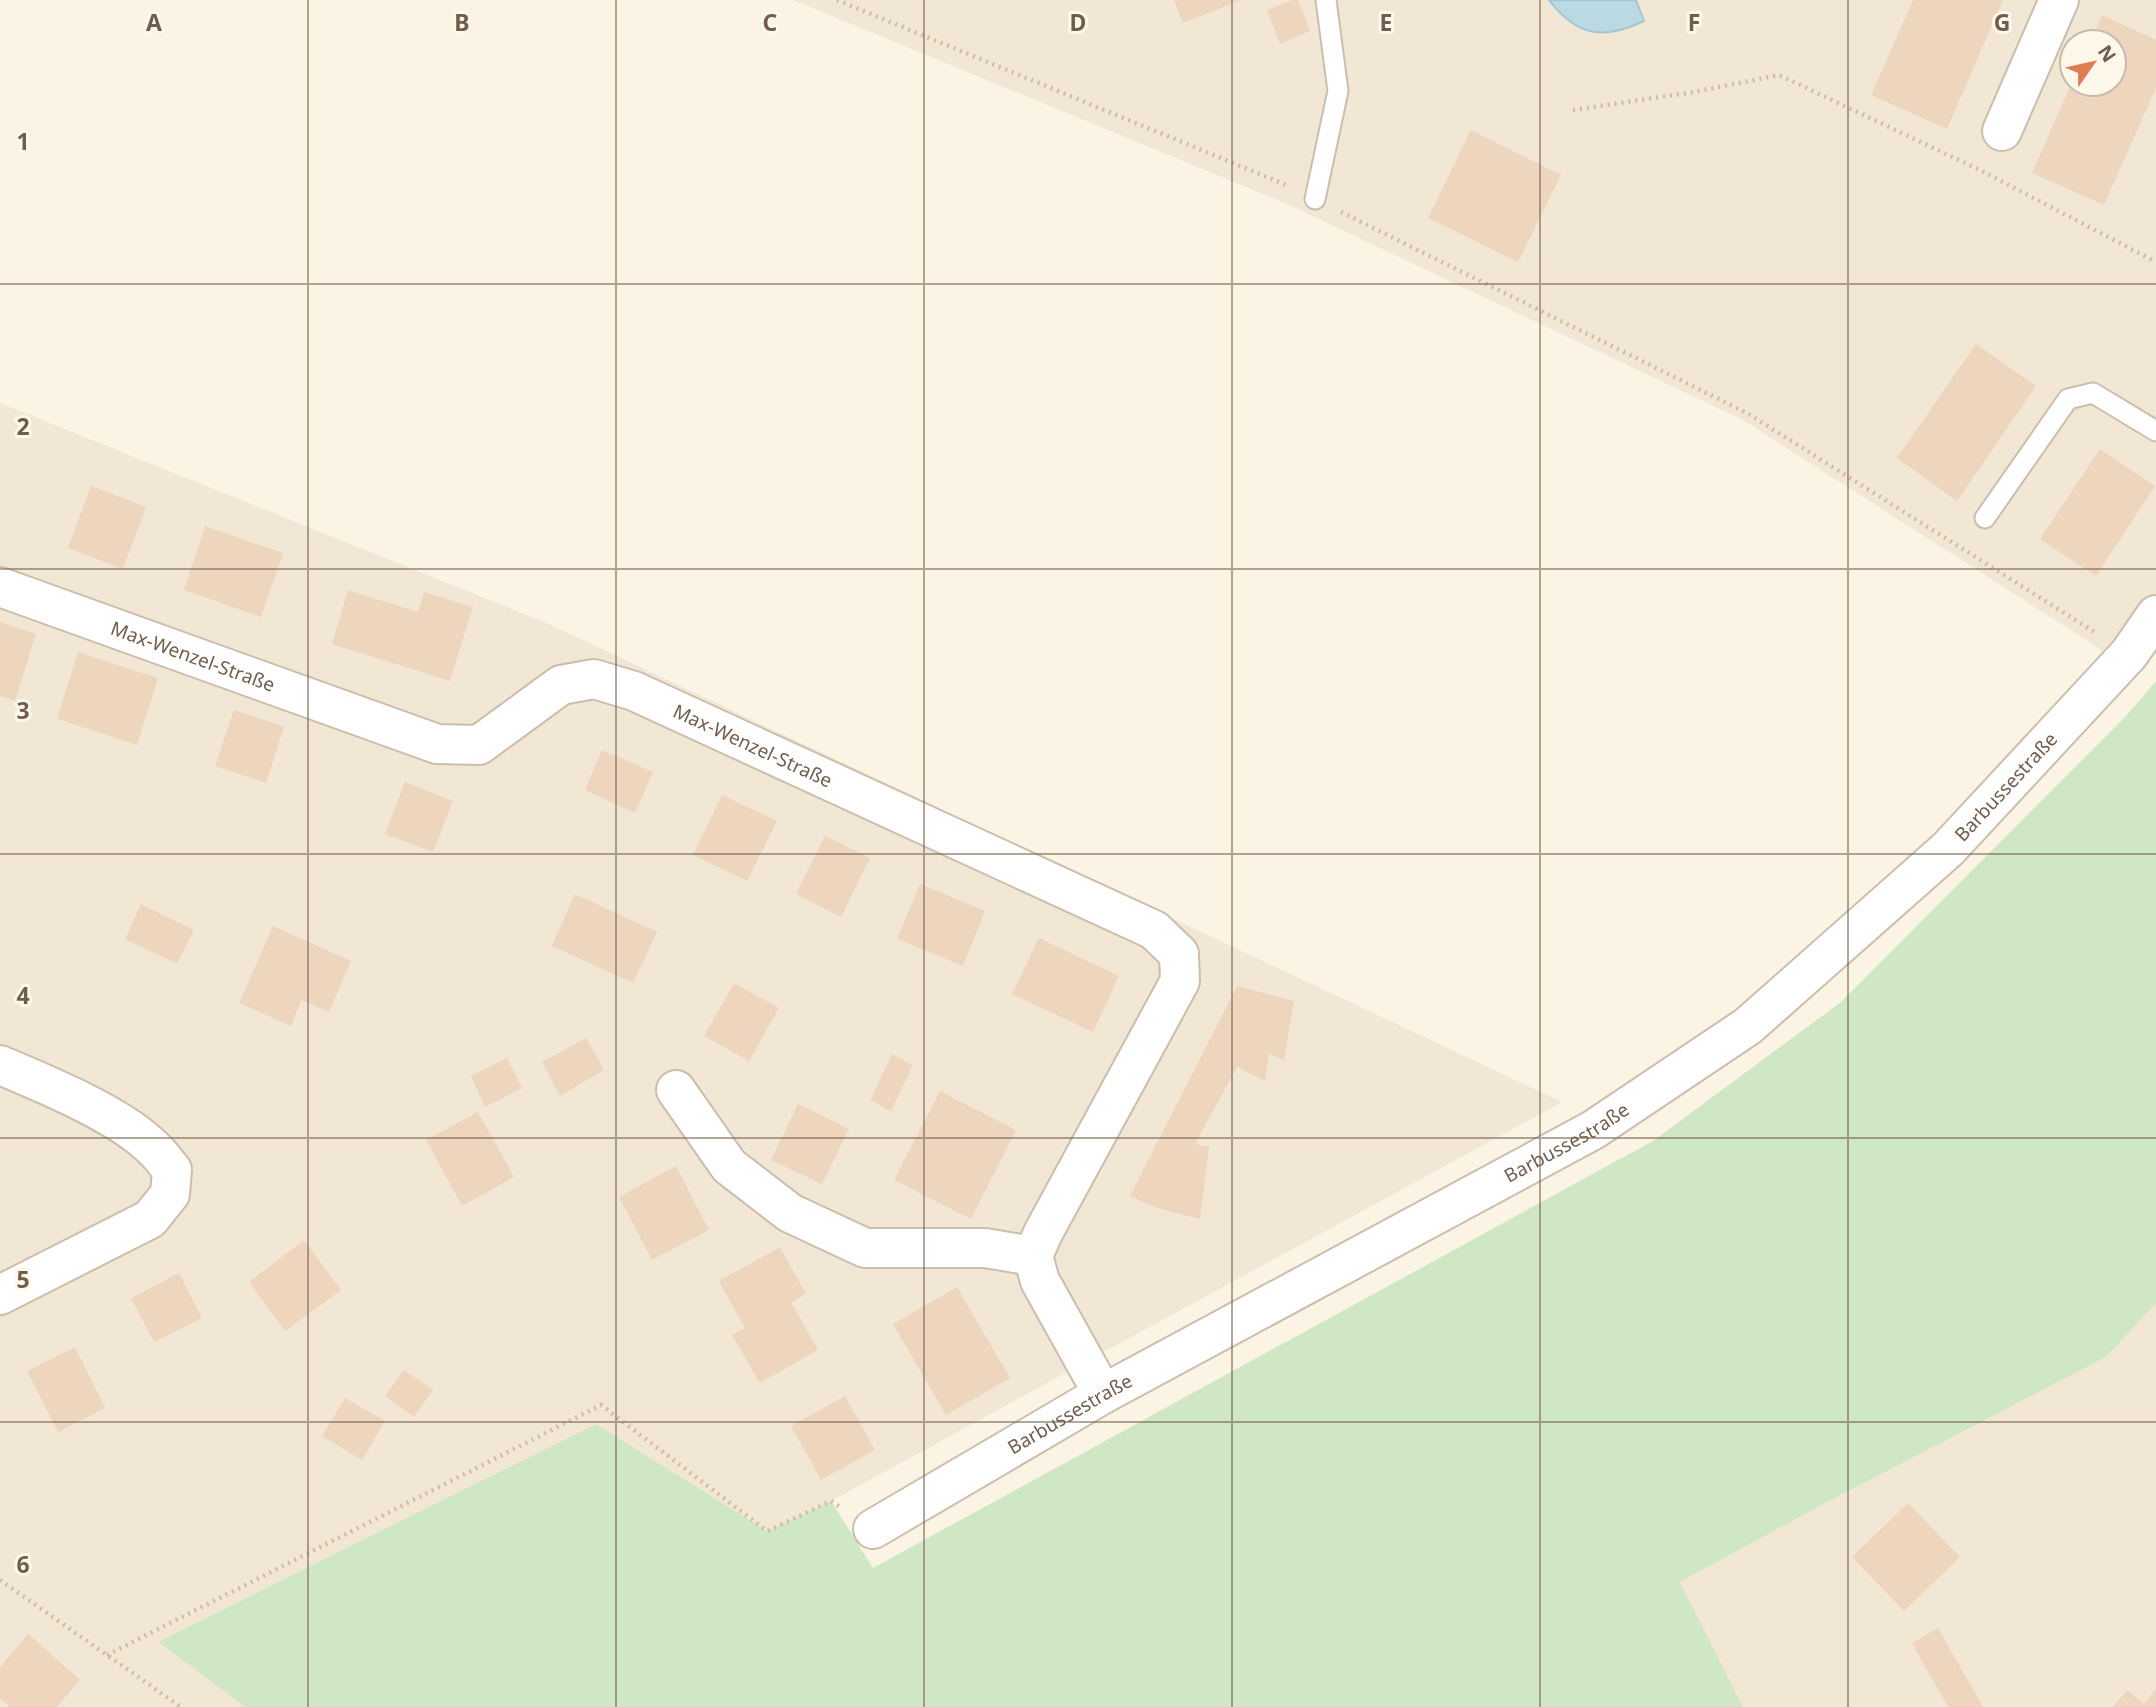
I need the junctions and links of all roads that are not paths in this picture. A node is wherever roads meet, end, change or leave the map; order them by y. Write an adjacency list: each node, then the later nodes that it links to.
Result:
1 (1326, 0): 4 (lane)
2 (2059, 0): 3 (street)
3 (2002, 131)
4 (1315, 199)
5 (2156, 431): 6 (lane)
6 (1986, 518)
7 (0, 587): 11 (street, Max-Wenzel-Straße)
8 (2156, 615): 13 (street, Barbussestraße)
9 (0, 1065): 12 (street)
10 (676, 1090): 11 (street)
11 (1033, 1255): 13 (street)
12 (0, 1295)
13 (1103, 1394): 14 (street, Barbussestraße)
14 (873, 1529)

